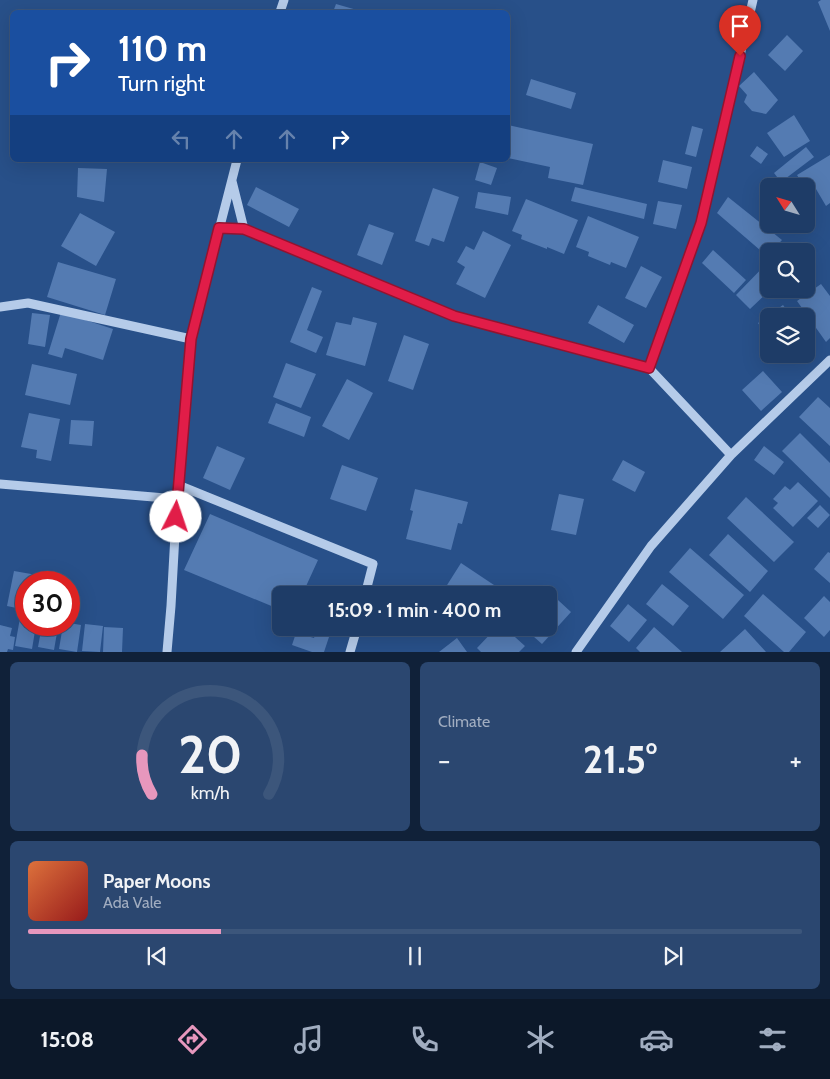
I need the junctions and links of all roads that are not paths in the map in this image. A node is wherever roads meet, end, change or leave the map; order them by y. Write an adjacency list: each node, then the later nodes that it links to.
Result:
1 (753, 0): 9 (street)
2 (236, 162): 3 (street)
3 (232, 180): 4 (street); 5 (street)
4 (219, 228): 5 (street); 7 (street)
5 (244, 229): 9 (street)
6 (0, 307): 7 (street)
7 (191, 339): 12 (street)
8 (830, 360): 10 (street)
9 (649, 368): 10 (street)
10 (731, 455): 18 (street)
11 (0, 484): 13 (street)
12 (178, 485): 13 (street); 14 (street)
13 (177, 500): 16 (street)
14 (367, 586)
15 (355, 636): 17 (street)
16 (167, 652)
17 (350, 652)
18 (576, 652)

